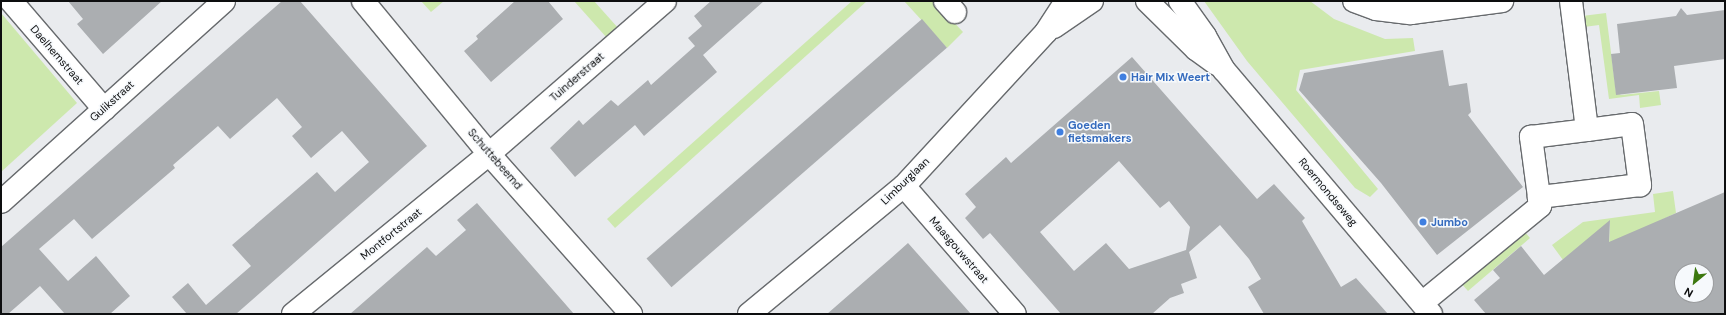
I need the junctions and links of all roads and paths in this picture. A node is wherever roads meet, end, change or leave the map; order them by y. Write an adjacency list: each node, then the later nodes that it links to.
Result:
1 (11, 1): 14 (street, Daelhemstraat)
2 (224, 1): 14 (street, Gulikstraat)
3 (363, 1): 16 (street, Schuttebeemd)
4 (666, 1): 16 (street, Tuinderstraat)
5 (1066, 1): 12 (street, Limburglaan)
6 (1092, 1): 12 (street, Limburglaan)
7 (1147, 1): 13 (street, Roermondseweg)
8 (1180, 1): 13 (street, Roermondseweg)
9 (1354, 1): 10 (street)
10 (1502, 1)
11 (1571, 1): 15 (street)
12 (1046, 32): 17 (street, Limburglaan)
13 (1224, 70): 20 (street, Roermondseweg)
14 (104, 108): 19 (street, Gulikstraat)
15 (1587, 130): 18 (street); 18 (street)
16 (489, 154): 21 (street, Montfortstraat); 22 (street, Schuttebeemd)
17 (904, 186): 23 (street, Limburglaan); 24 (street, Maasgouwstraat)
18 (1539, 197): 20 (street)
19 (1, 202)
20 (1426, 308)
21 (293, 314)
22 (631, 314)
23 (749, 314)
24 (1015, 314)

